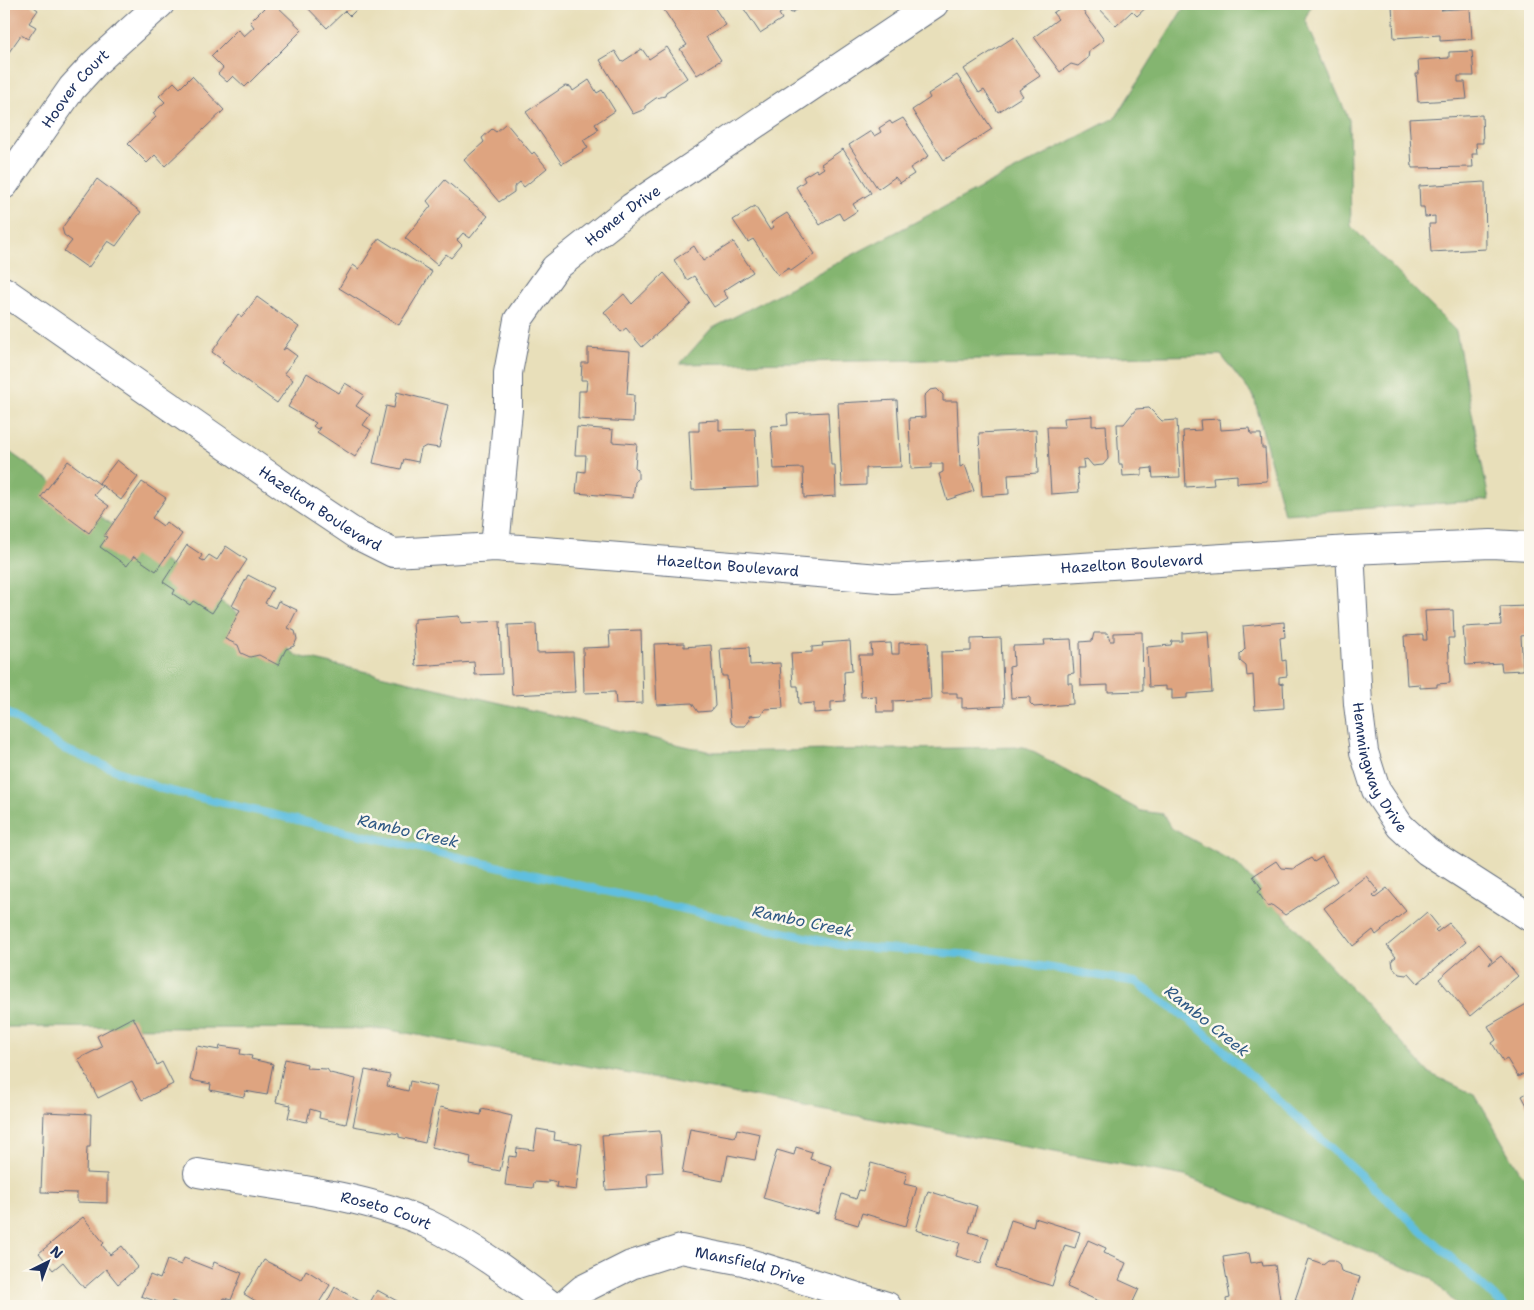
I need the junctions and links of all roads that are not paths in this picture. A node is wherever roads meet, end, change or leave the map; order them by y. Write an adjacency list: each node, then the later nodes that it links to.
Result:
1 (160, 4): 3 (street, Hoover Court)
2 (934, 4): 6 (street, Homer Drive)
3 (4, 185)
4 (4, 291): 6 (street, Hazelton Boulevard)
5 (1530, 546): 7 (street, Hazelton Boulevard)
6 (495, 547): 7 (street, Hazelton Boulevard)
7 (1350, 550): 8 (street, Hemmingway Drive)
8 (1530, 917)
9 (198, 1173): 10 (street, Roseto Court)
10 (552, 1306)
11 (563, 1306): 12 (street, Mansfield Drive)
12 (887, 1306)

